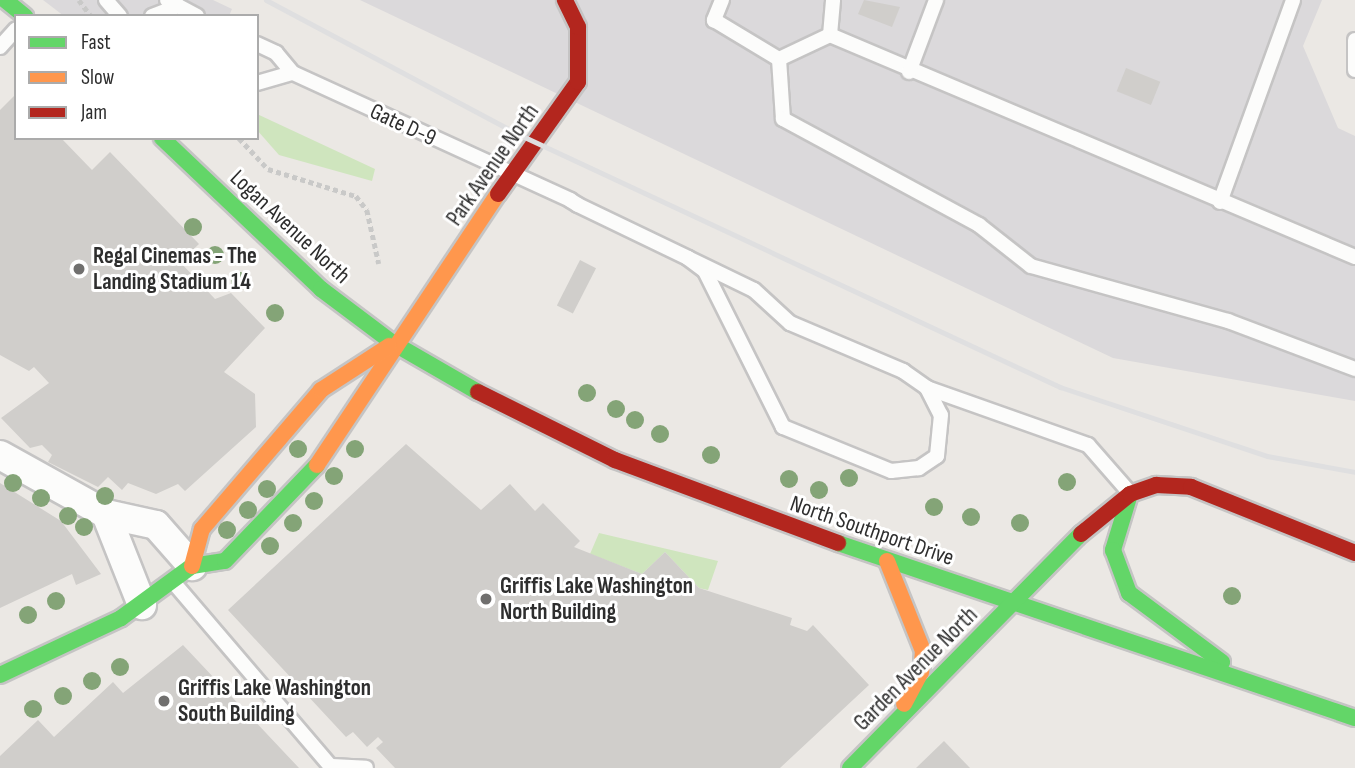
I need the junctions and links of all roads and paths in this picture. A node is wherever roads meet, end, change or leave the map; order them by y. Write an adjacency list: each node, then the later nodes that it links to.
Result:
1 (5, 0): 9 (street)
2 (106, 0): 10 (lane)
3 (565, 0): 25 (street, Park Avenue North)
4 (722, 0): 18 (lane)
5 (833, 0): 14 (lane)
6 (936, 0): 20 (lane)
7 (1293, 0): 26 (lane)
8 (173, 3): 11 (lane); 12 (lane)
9 (22, 14)
10 (118, 14)
11 (155, 14)
12 (193, 14)
13 (14, 31): 17 (lane)
14 (830, 35): 18 (lane); 20 (lane)
15 (1355, 40): 19 (lane)
16 (259, 45): 21 (lane)
17 (0, 47)
18 (779, 59): 31 (lane)
19 (1355, 70)
20 (909, 72): 26 (lane)
21 (293, 74): 22 (lane); 25 (lane, Gate D-9)
22 (259, 82)
23 (164, 140): 30 (street, Logan Avenue North)
24 (241, 140): 29 (path)
25 (513, 177): 28 (lane, Gate D-9); 30 (street, Park Avenue North)
26 (1220, 202): 27 (lane)
27 (1355, 257)
28 (688, 258): 32 (lane, Gate D-9); 32 (lane)
29 (379, 264)
30 (393, 343): 37 (street, North Southport Drive); 38 (street, Park Avenue North); 38 (street, Park Avenue North)
31 (1355, 369)
32 (926, 388): 34 (lane, Gate D-9)
33 (0, 455): 35 (street)
34 (1130, 494): 36 (street); 39 (street, Garden Avenue North); 42 (street)
35 (106, 514): 38 (street); 40 (street)
36 (1355, 553)
37 (887, 561): 39 (street, North Southport Drive); 44 (street)
38 (182, 574): 40 (street, Park Avenue North); 45 (lane)
39 (1013, 603): 42 (street, North Southport Drive); 44 (street, Garden Avenue North)
40 (142, 605): 41 (street, Park Avenue North)
41 (0, 675)
42 (1258, 687): 43 (street, North Southport Drive)
43 (1355, 718)
44 (896, 722): 46 (street, Garden Avenue North)
45 (332, 767): 47 (lane)
46 (848, 767)
47 (366, 768)

